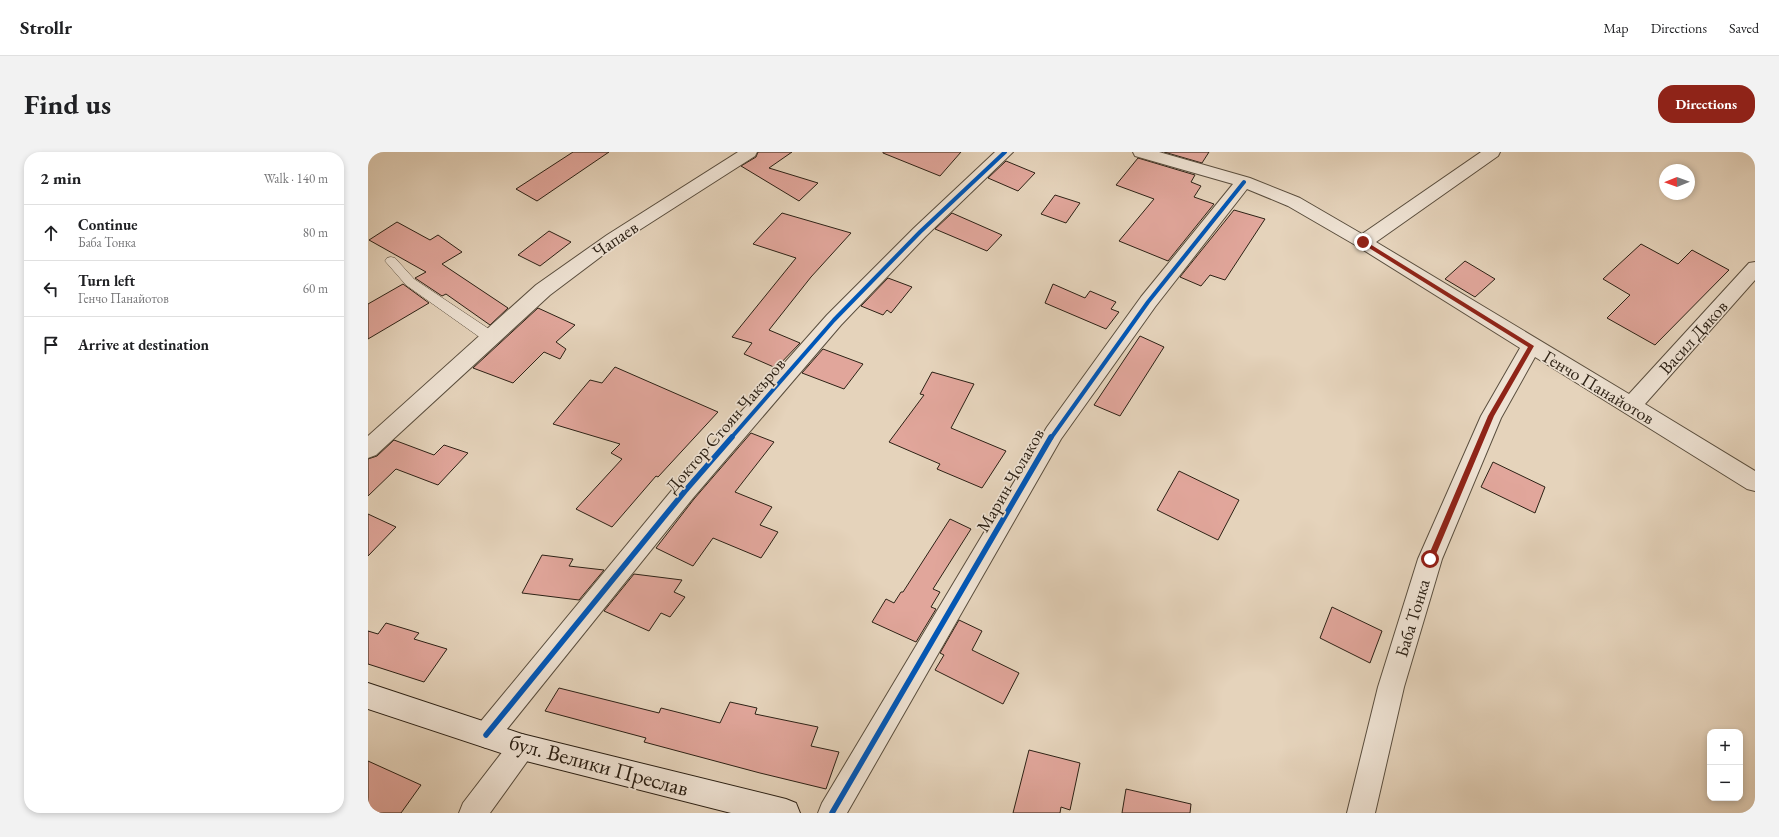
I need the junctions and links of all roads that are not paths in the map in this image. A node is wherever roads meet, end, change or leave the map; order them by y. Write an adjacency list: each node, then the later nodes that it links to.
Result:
1 (749, 152): 9 (street, Чапаев)
2 (1005, 152): 15 (street, Доктор Стоян Чакъров)
3 (1141, 152): 5 (street, Генчо Панайотов)
4 (1492, 152): 6 (street)
5 (1244, 182): 6 (street, Генчо Панайотов); 19 (street, Марин Чолаков)
6 (1363, 242): 10 (street, Генчо Панайотов)
7 (391, 261): 9 (lane)
8 (1755, 268): 11 (street, Васил Дяков)
9 (490, 338): 12 (street, Чапаев)
10 (1531, 346): 11 (street, Генчо Панайотов); 20 (street, Баба Тонка)
11 (1631, 406): 13 (street, Генчо Панайотов)
12 (368, 449)
13 (1755, 482)
14 (368, 696): 15 (street, бул. Велики Преслав)
15 (486, 735): 16 (street, бул. Велики Преслав)
16 (522, 747): 17 (street); 18 (street, бул. Велики Преслав)
17 (473, 813)
18 (786, 813)
19 (832, 813)
20 (1361, 813)

